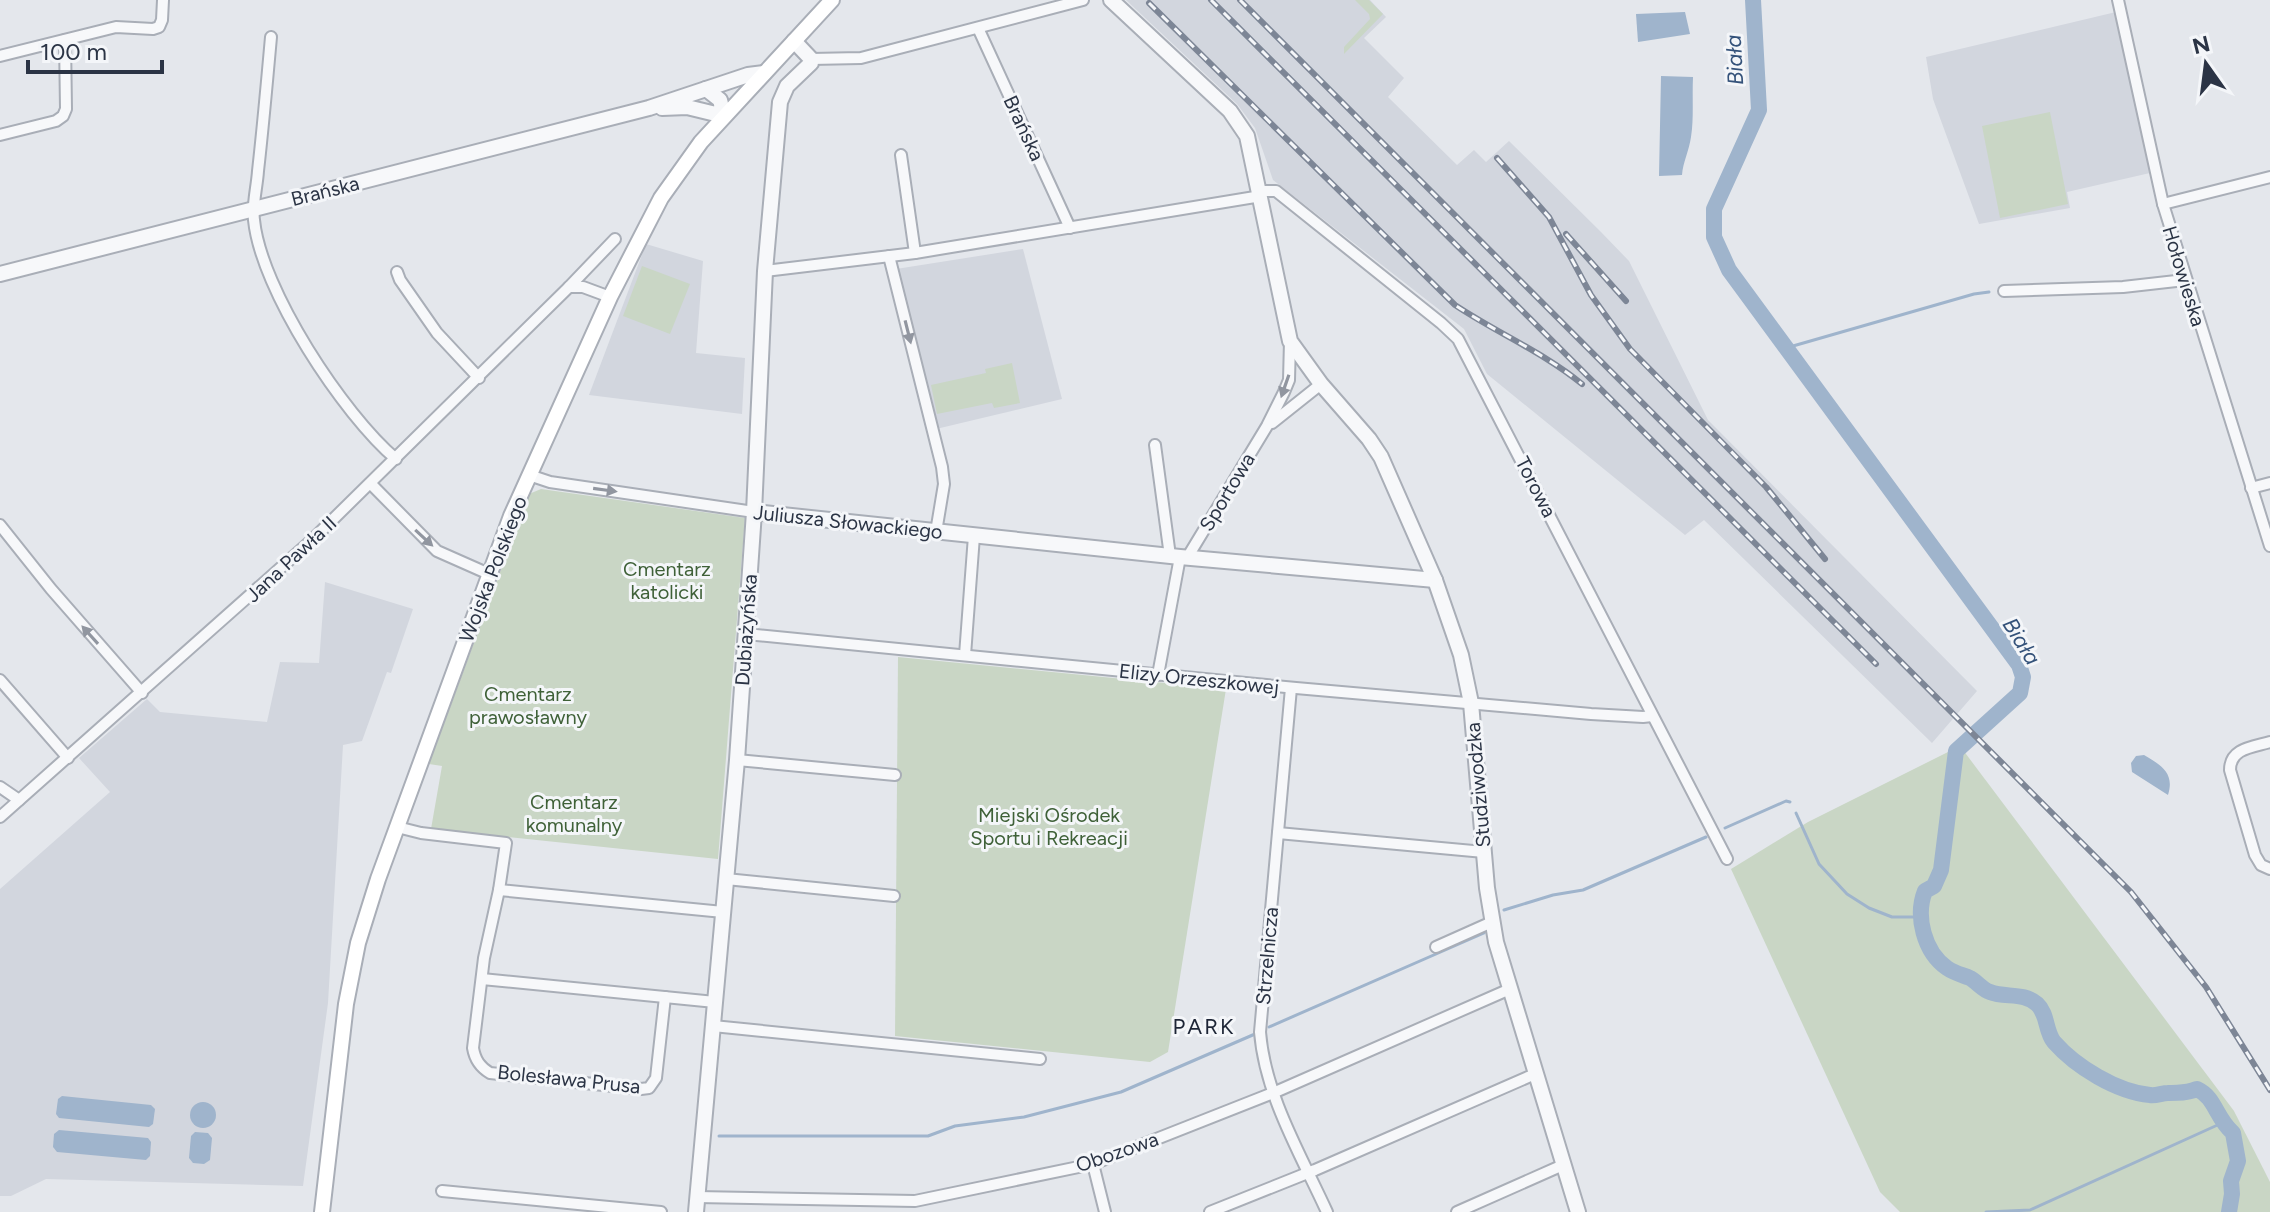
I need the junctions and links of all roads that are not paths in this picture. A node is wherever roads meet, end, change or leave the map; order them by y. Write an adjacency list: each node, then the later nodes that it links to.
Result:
1 (163, 0): 8 (street)
2 (832, 0): 9 (main road, Wojska Polskiego)
3 (1083, 0): 6 (street)
4 (1111, 0): 21 (street, Sportowa)
5 (2118, 0): 22 (street, Hołowieska)
6 (978, 28): 11 (street); 24 (street, Brańska)
7 (271, 37): 23 (street)
8 (65, 40): 10 (street); 18 (street)
9 (794, 41): 11 (street); 12 (main road, Wojska Polskiego)
10 (0, 56)
11 (811, 59): 28 (street, Dubiażyńska)
12 (764, 73): 13 (street, Brańska); 16 (main road, Wojska Polskiego)
13 (706, 89): 14 (street, Brańska); 16 (street)
14 (649, 108): 15 (street, Brańska); 23 (street, Brańska)
15 (702, 112): 16 (street, Brańska); 17 (street)
16 (724, 116): 17 (main road, Wojska Polskiego)
17 (709, 133): 34 (main road, Wojska Polskiego)
18 (0, 135)
19 (901, 155): 26 (street)
20 (2270, 177): 22 (street)
21 (1260, 194): 24 (street); 35 (street, Sportowa); 60 (street, Torowa)
22 (2163, 204): 31 (street, Hołowieska)
23 (254, 209): 30 (street, Brańska); 40 (street)
24 (1070, 228): 26 (street)
25 (615, 239): 32 (street, Jana Pawła II)
26 (915, 253): 27 (street)
27 (889, 256): 28 (street); 47 (street, one-way to 47)
28 (765, 271): 45 (street, Dubiażyńska)
29 (397, 272): 36 (street)
30 (0, 274)
31 (2185, 280): 33 (street); 44 (street, Hołowieska)
32 (569, 287): 34 (street); 36 (street, Jana Pawła II)
33 (2004, 291)
34 (610, 297): 41 (main road, Wojska Polskiego)
35 (1290, 341): 37 (street, Sportowa); 38 (street, Sportowa, one-way to 38)
36 (479, 378): 40 (street, Jana Pawła II)
37 (1321, 384): 38 (street, Sportowa); 52 (street, Studziwodzka)
38 (1267, 426): 50 (street, Sportowa)
39 (1155, 445): 50 (street)
40 (396, 459): 43 (street, Jana Pawła II)
41 (529, 475): 45 (street, Juliusza Słowackiego, one-way to 45); 51 (main road, Wojska Polskiego)
42 (2270, 483): 44 (street)
43 (371, 484): 51 (street, one-way to 51); 58 (street, Jana Pawła II)
44 (2251, 488): 49 (street, Hołowieska)
45 (754, 512): 47 (street, Juliusza Słowackiego); 53 (street, Dubiażyńska)
46 (0, 525): 58 (street, one-way to 46)
47 (936, 532): 48 (street, Juliusza Słowackiego)
48 (974, 536): 50 (street, Juliusza Słowackiego); 54 (street)
49 (2270, 546)
50 (1179, 557): 52 (street, Juliusza Słowackiego); 55 (street, Sportowa)
51 (489, 574): 68 (main road, Wojska Polskiego)
52 (1435, 580): 59 (street, Studziwodzka)
53 (746, 634): 54 (street, Elizy Orzeszkowej); 63 (street, Dubiażyńska)
54 (965, 655): 55 (street, Elizy Orzeszkowej)
55 (1158, 675): 57 (street, Elizy Orzeszkowej)
56 (0, 680): 62 (street)
57 (1291, 688): 59 (street, Elizy Orzeszkowej); 69 (street, Strzelnicza)
58 (142, 693): 62 (street, Jana Pawła II)
59 (1471, 703): 60 (street, Elizy Orzeszkowej); 70 (street, Studziwodzka)
60 (1652, 716): 71 (street, Torowa)
61 (2270, 742): 72 (street)
62 (68, 758): 66 (street, Jana Pawła II)
63 (737, 760): 64 (street); 73 (street, Dubiażyńska)
64 (895, 775)
65 (0, 787): 66 (street)
66 (19, 800): 67 (street, Jana Pawła II)
67 (0, 817)
68 (397, 827): 74 (street, Bolesława Prusa); 92 (main road, Wojska Polskiego)
69 (1278, 833): 70 (street); 86 (street, Strzelnicza)
70 (1484, 852): 77 (street, Studziwodzka)
71 (1727, 859)
72 (2270, 869)
73 (726, 879): 75 (street); 76 (street, Dubiażyńska)
74 (499, 890): 76 (street); 79 (street, Bolesława Prusa)
75 (894, 896)
76 (723, 912): 82 (street, Dubiażyńska)
77 (1492, 922): 78 (street); 80 (street, Studziwodzka)
78 (1436, 947)
79 (482, 979): 81 (street); 81 (street, Bolesława Prusa)
80 (1510, 989): 85 (street, Studziwodzka); 86 (street, Obozowa)
81 (665, 997): 82 (street)
82 (715, 1002): 83 (street, Dubiażyńska)
83 (713, 1026): 84 (street); 91 (street, Dubiażyńska)
84 (1040, 1059)
85 (1535, 1074): 88 (street, Studziwodzka); 89 (street)
86 (1273, 1093): 87 (street, Obozowa); 89 (street, Strzelnicza)
87 (1093, 1164): 91 (street, Obozowa); 94 (street)
88 (1563, 1165): 97 (street); 98 (street, Studziwodzka)
89 (1309, 1173): 95 (street); 96 (street, Strzelnicza)
90 (442, 1191): 93 (street)
91 (697, 1204)
92 (322, 1212)
93 (661, 1212)
94 (1105, 1212)
95 (1210, 1212)
96 (1327, 1212)
97 (1457, 1212)
98 (1578, 1212)

